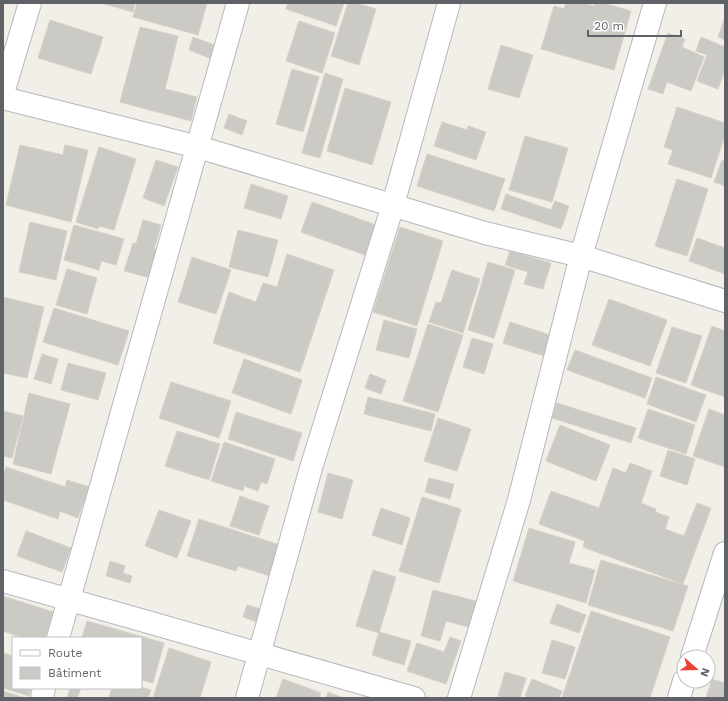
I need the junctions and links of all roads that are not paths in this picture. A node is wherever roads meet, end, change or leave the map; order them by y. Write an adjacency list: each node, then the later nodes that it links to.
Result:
1 (30, 3): 5 (street)
2 (238, 3): 7 (street)
3 (449, 3): 8 (street)
4 (655, 3): 9 (street)
5 (3, 93)
6 (3, 98): 7 (street)
7 (198, 147): 8 (street); 13 (street)
8 (393, 205): 9 (street); 16 (street)
9 (581, 256): 10 (street); 19 (street)
10 (725, 301)
11 (725, 553): 15 (street)
12 (3, 580): 13 (street)
13 (69, 599): 14 (street); 16 (street)
14 (58, 637)
15 (695, 649)
16 (260, 652): 17 (street); 18 (street)
17 (247, 698)
18 (414, 698)
19 (459, 698)

